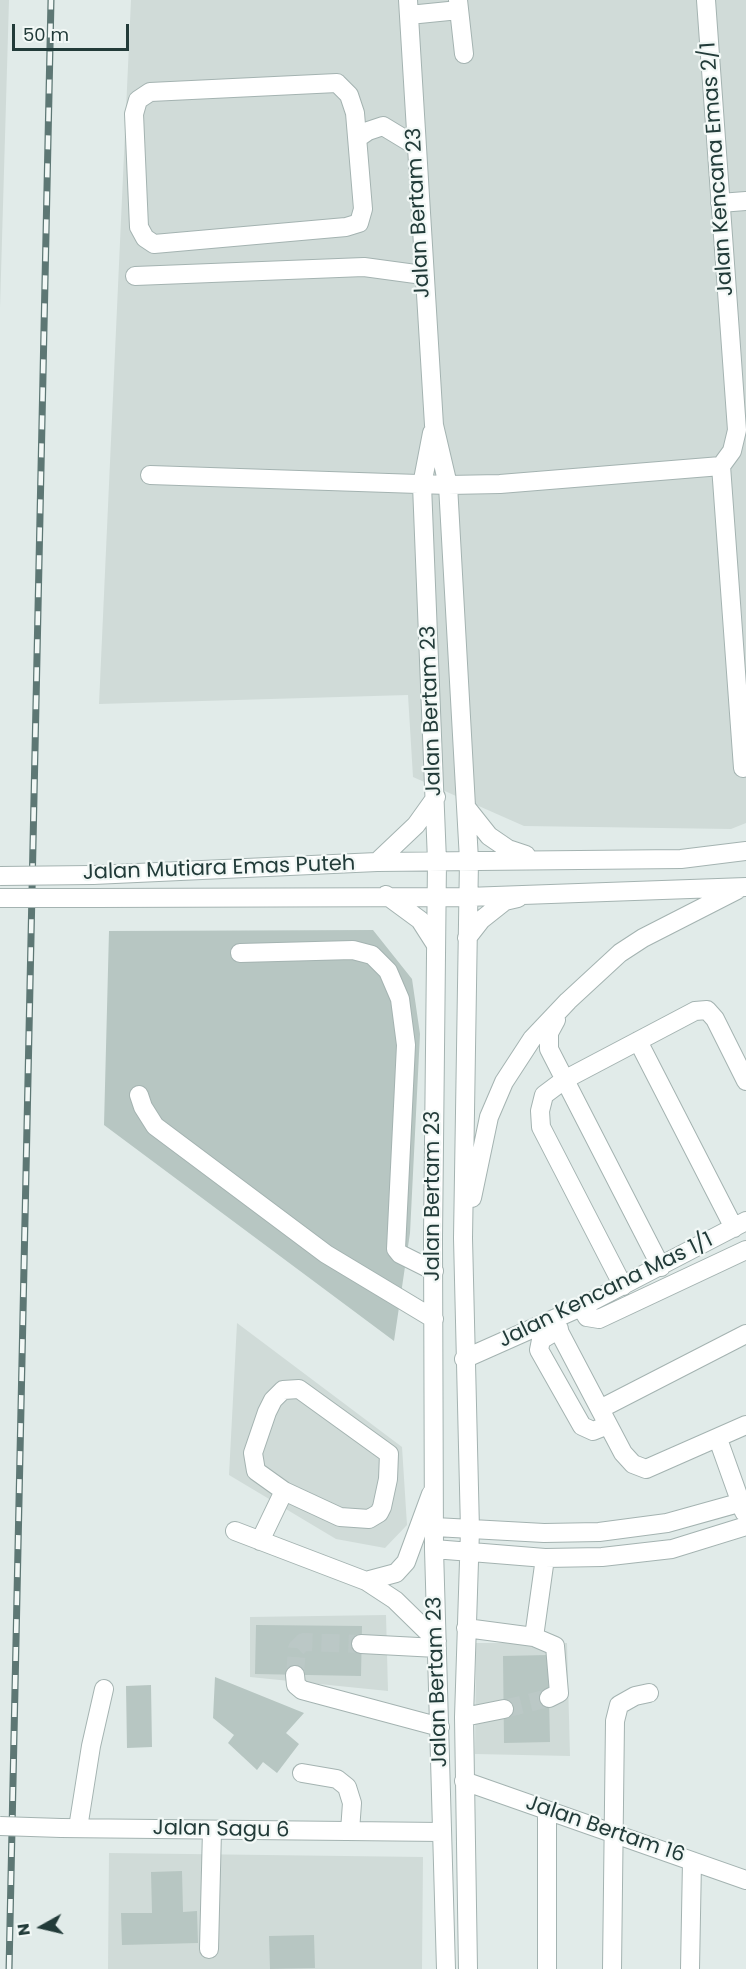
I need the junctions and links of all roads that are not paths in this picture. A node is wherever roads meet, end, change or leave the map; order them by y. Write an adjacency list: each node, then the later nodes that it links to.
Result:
1 (706, 0): 8 (street, Jalan Kencana Emas 2/1)
2 (459, 5): 3 (street); 4 (street)
3 (408, 7): 6 (street, Jalan Bertam 23)
4 (464, 54)
5 (358, 138): 5 (street); 6 (street)
6 (416, 146): 9 (street, Jalan Bertam 23)
7 (746, 201): 8 (street)
8 (720, 203): 12 (street, Jalan Kencana Emas 2/1)
9 (423, 275): 10 (street); 11 (street, Jalan Bertam 23)
10 (135, 276)
11 (434, 425): 14 (street, Jalan Bertam 23); 15 (street, Jalan Bertam 23)
12 (721, 466): 15 (street); 16 (street)
13 (150, 475): 14 (street)
14 (422, 485): 15 (street); 18 (street, Jalan Bertam 23)
15 (448, 485): 19 (street, Jalan Bertam 23)
16 (739, 614): 17 (street)
17 (743, 768)
18 (436, 798): 23 (street, Jalan Bertam 23); 24 (street)
19 (466, 807): 21 (street); 22 (street, Jalan Bertam 23)
20 (746, 851): 21 (street)
21 (538, 859): 22 (street)
22 (469, 860): 23 (street, Jalan Mutiara Emas Puteh); 30 (street, Jalan Bertam 23)
23 (437, 861): 24 (street, Jalan Mutiara Emas Puteh); 29 (street, Jalan Bertam 23)
24 (377, 862): 25 (street, Jalan Mutiara Emas Puteh, bridge)
25 (0, 876)
26 (744, 887): 27 (street); 35 (street)
27 (537, 894): 30 (street); 32 (street)
28 (386, 895): 29 (street, Jalan Mutiara Emas Puteh); 31 (street, Jalan Mutiara Emas Puteh, bridge); 33 (street)
29 (438, 897): 30 (street, Jalan Mutiara Emas Puteh); 33 (street, Jalan Bertam 23)
30 (467, 897): 32 (street, Jalan Bertam 23)
31 (0, 898)
32 (467, 938): 41 (street, Jalan Bertam 23)
33 (436, 945): 44 (street, Jalan Bertam 23)
34 (240, 954): 44 (street)
35 (568, 1001): 37 (street); 41 (street)
36 (638, 1041): 37 (street); 38 (street); 40 (street)
37 (564, 1080): 43 (street); 45 (street)
38 (746, 1081)
39 (139, 1095): 47 (street)
40 (740, 1224): 43 (street, Jalan Kencana Mas 1/1)
41 (463, 1238): 50 (street, Jalan Bertam 23)
42 (746, 1250): 46 (street)
43 (660, 1267): 45 (street, Jalan Kencana Mas 1/1)
44 (434, 1271): 47 (street, Jalan Bertam 23)
45 (622, 1286): 46 (street, Jalan Kencana Mas 1/1)
46 (581, 1307): 48 (street, Jalan Kencana Mas 1/1)
47 (434, 1319): 54 (street, Jalan Bertam 23)
48 (556, 1325): 50 (street, Jalan Kencana Mas 1/1); 51 (street); 51 (street)
49 (746, 1334): 51 (street)
50 (464, 1359): 59 (street, Jalan Bertam 23)
51 (604, 1417): 53 (street)
52 (746, 1425): 53 (street)
53 (718, 1439): 56 (street)
54 (434, 1487): 58 (street, Jalan Bertam 23); 65 (street)
55 (284, 1491): 55 (street); 61 (street)
56 (744, 1502): 57 (street); 59 (street)
57 (746, 1525): 64 (street)
58 (435, 1527): 59 (street); 62 (street, Jalan Bertam 23)
59 (470, 1530): 63 (street, Jalan Bertam 23)
60 (235, 1531): 61 (street)
61 (260, 1541): 65 (street)
62 (434, 1548): 63 (street); 69 (street, Jalan Bertam 23)
63 (469, 1551): 64 (street); 66 (street, Jalan Bertam 23)
64 (545, 1558): 67 (street)
65 (366, 1581): 69 (street)
66 (466, 1628): 67 (street); 75 (street, Jalan Bertam 23)
67 (534, 1637): 73 (street)
68 (361, 1644): 69 (street)
69 (437, 1645): 76 (street, Jalan Bertam 23)
70 (295, 1675): 76 (street)
71 (104, 1689): 81 (street)
72 (649, 1693): 85 (street)
73 (549, 1698)
74 (504, 1709): 75 (street)
75 (464, 1717): 78 (street, Jalan Bertam 23)
76 (440, 1727): 84 (street, Jalan Bertam 23)
77 (302, 1773): 83 (street)
78 (464, 1781): 79 (street, Jalan Bertam 16); 90 (street, Jalan Bertam 23)
79 (547, 1810): 85 (street, Jalan Bertam 16); 91 (street)
80 (0, 1826): 81 (street, Jalan Sagu 6, bridge)
81 (69, 1828): 82 (street, Jalan Sagu 6)
82 (212, 1830): 83 (street, Jalan Sagu 6); 88 (street)
83 (350, 1831): 84 (street, Jalan Sagu 6)
84 (442, 1832): 89 (street, Jalan Bertam 23)
85 (614, 1834): 86 (street, Jalan Bertam 16); 92 (street)
86 (692, 1861): 87 (street, Jalan Bertam 16); 93 (street)
87 (746, 1880)
88 (209, 1949)
89 (446, 1969)
90 (468, 1969)
91 (547, 1969)
92 (612, 1969)
93 (690, 1969)

